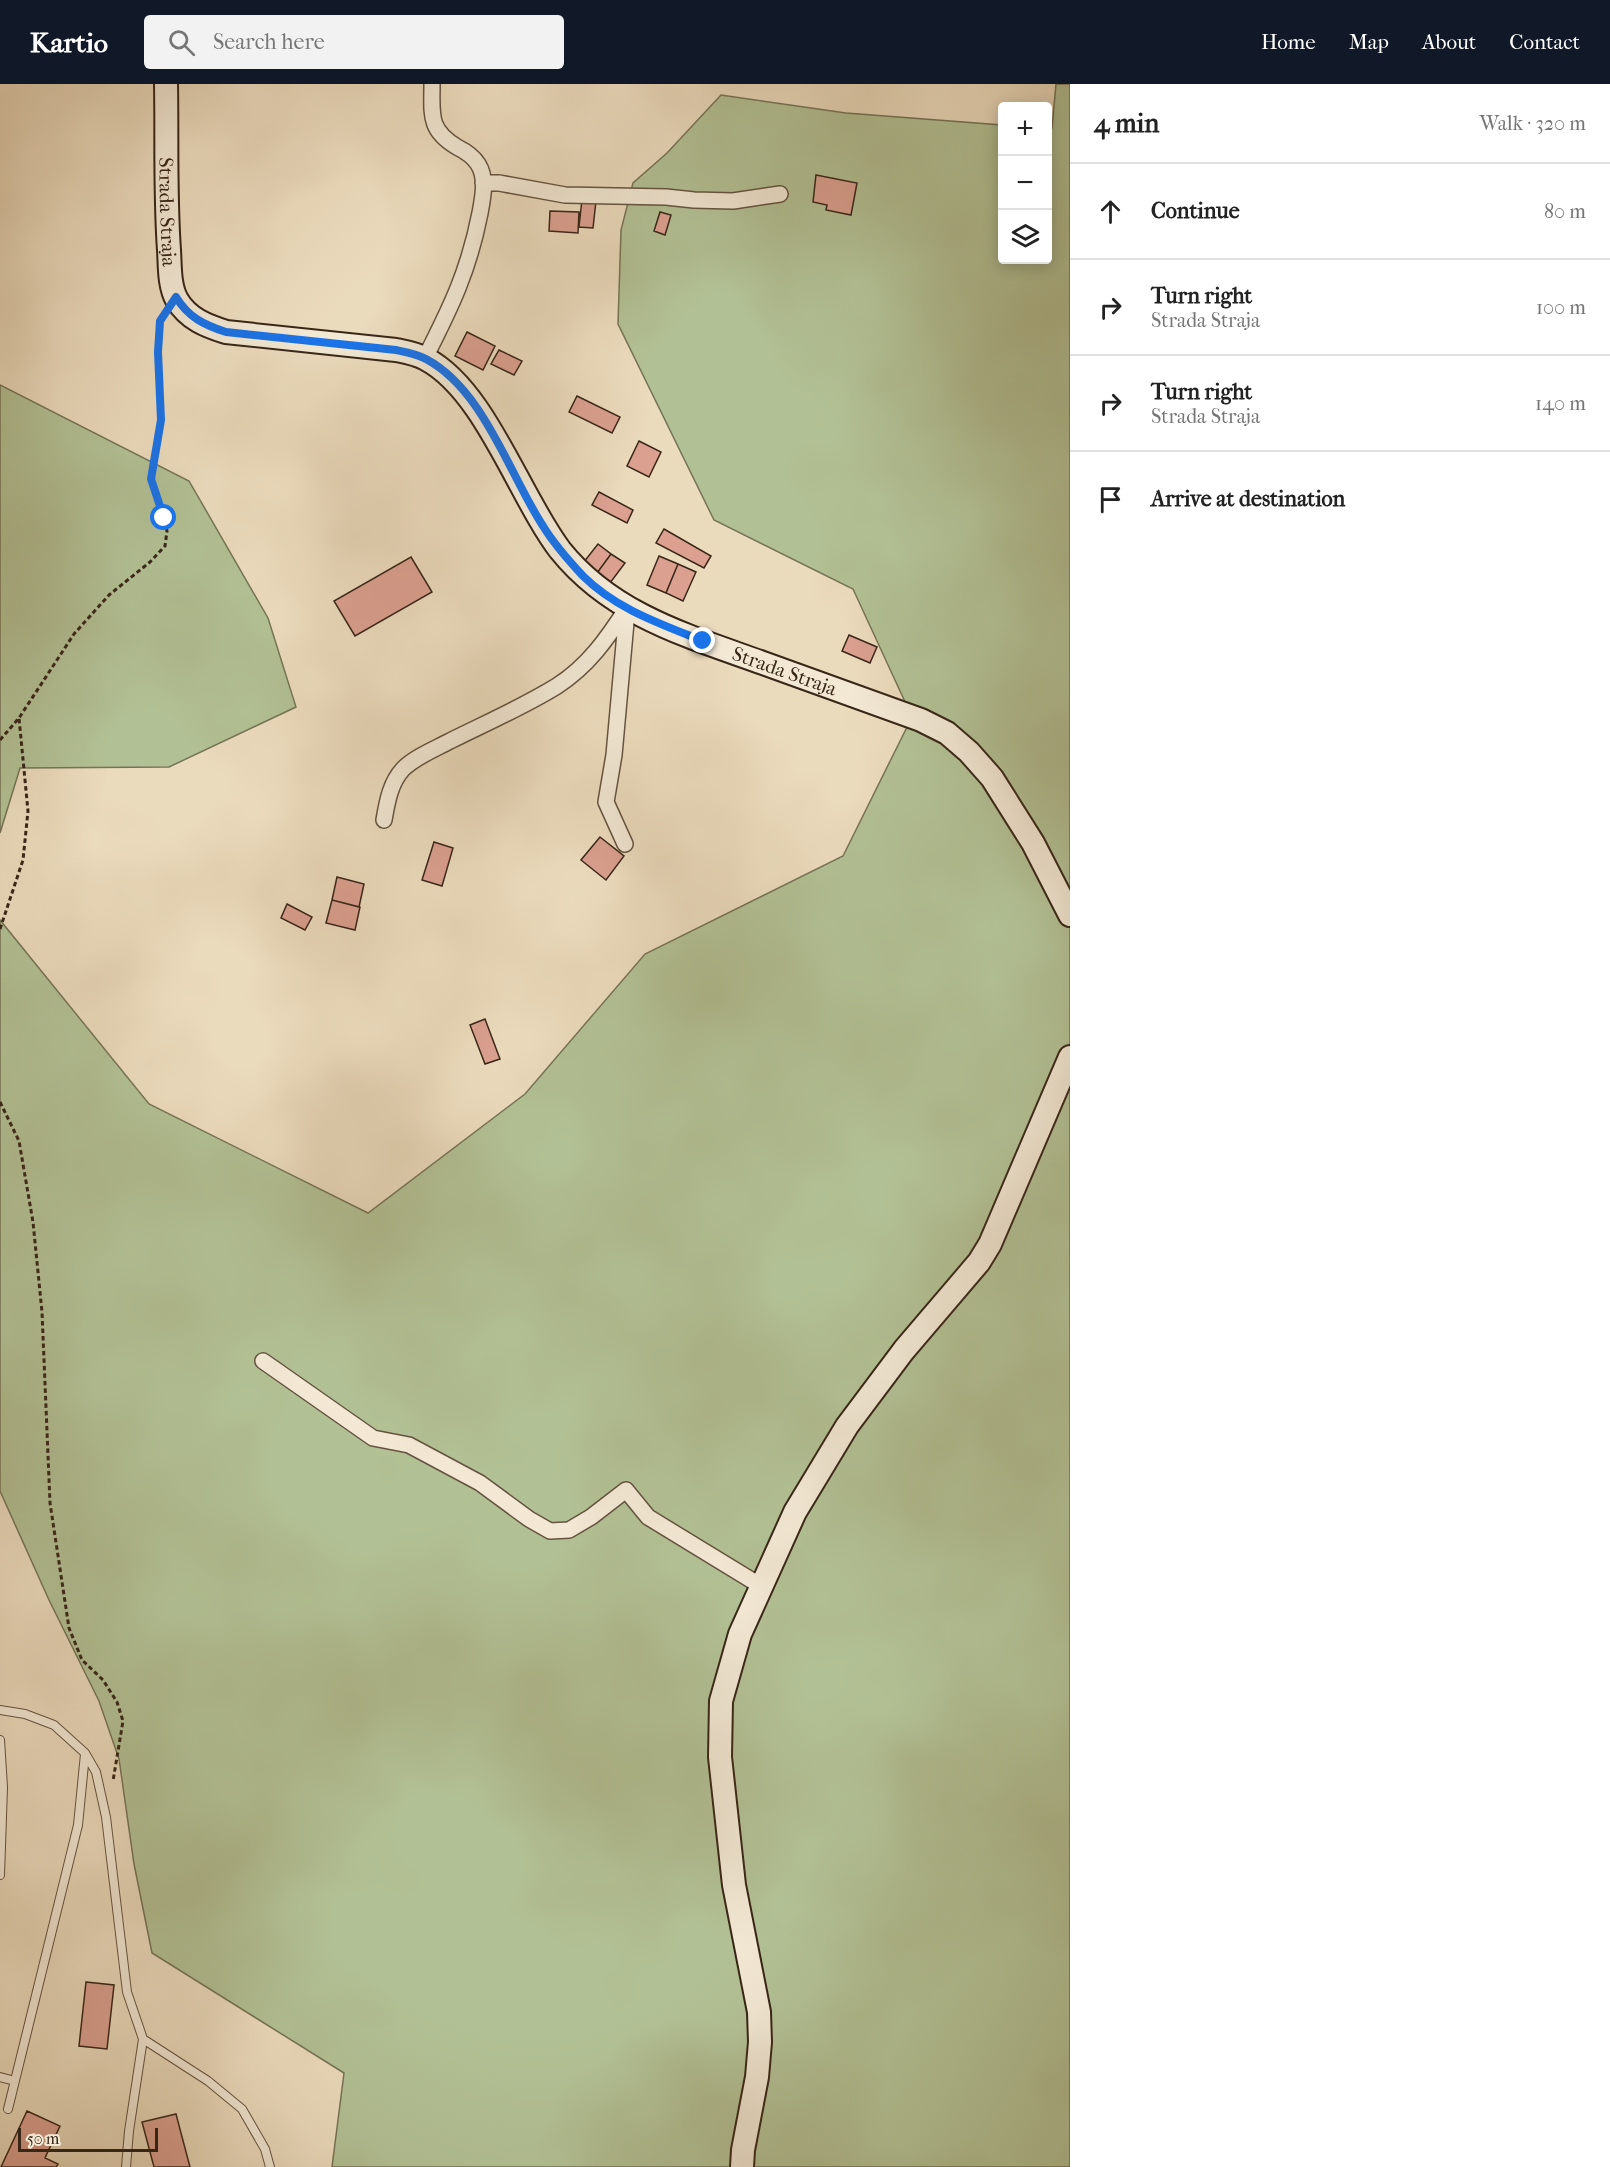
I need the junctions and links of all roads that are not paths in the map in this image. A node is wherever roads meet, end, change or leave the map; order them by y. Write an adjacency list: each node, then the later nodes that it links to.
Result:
1 (166, 84): 5 (main road, Strada Straja)
2 (432, 84): 3 (street)
3 (483, 183): 4 (street); 5 (street)
4 (780, 194)
5 (425, 358): 6 (main road, Strada Straja)
6 (627, 608): 7 (street); 8 (street); 9 (main road, Strada Straja)
7 (384, 820)
8 (625, 844)
9 (1070, 915)
10 (1070, 1057): 12 (main road)
11 (263, 1361): 12 (street)
12 (761, 1586): 23 (main road)
13 (0, 1710): 15 (lane)
14 (0, 1740): 16 (lane)
15 (85, 1753): 17 (lane); 19 (lane)
16 (0, 1875)
17 (143, 2039): 21 (lane); 22 (lane)
18 (0, 2077): 19 (lane)
19 (15, 2081): 20 (lane)
20 (8, 2109)
21 (126, 2167)
22 (270, 2167)
23 (742, 2167)

